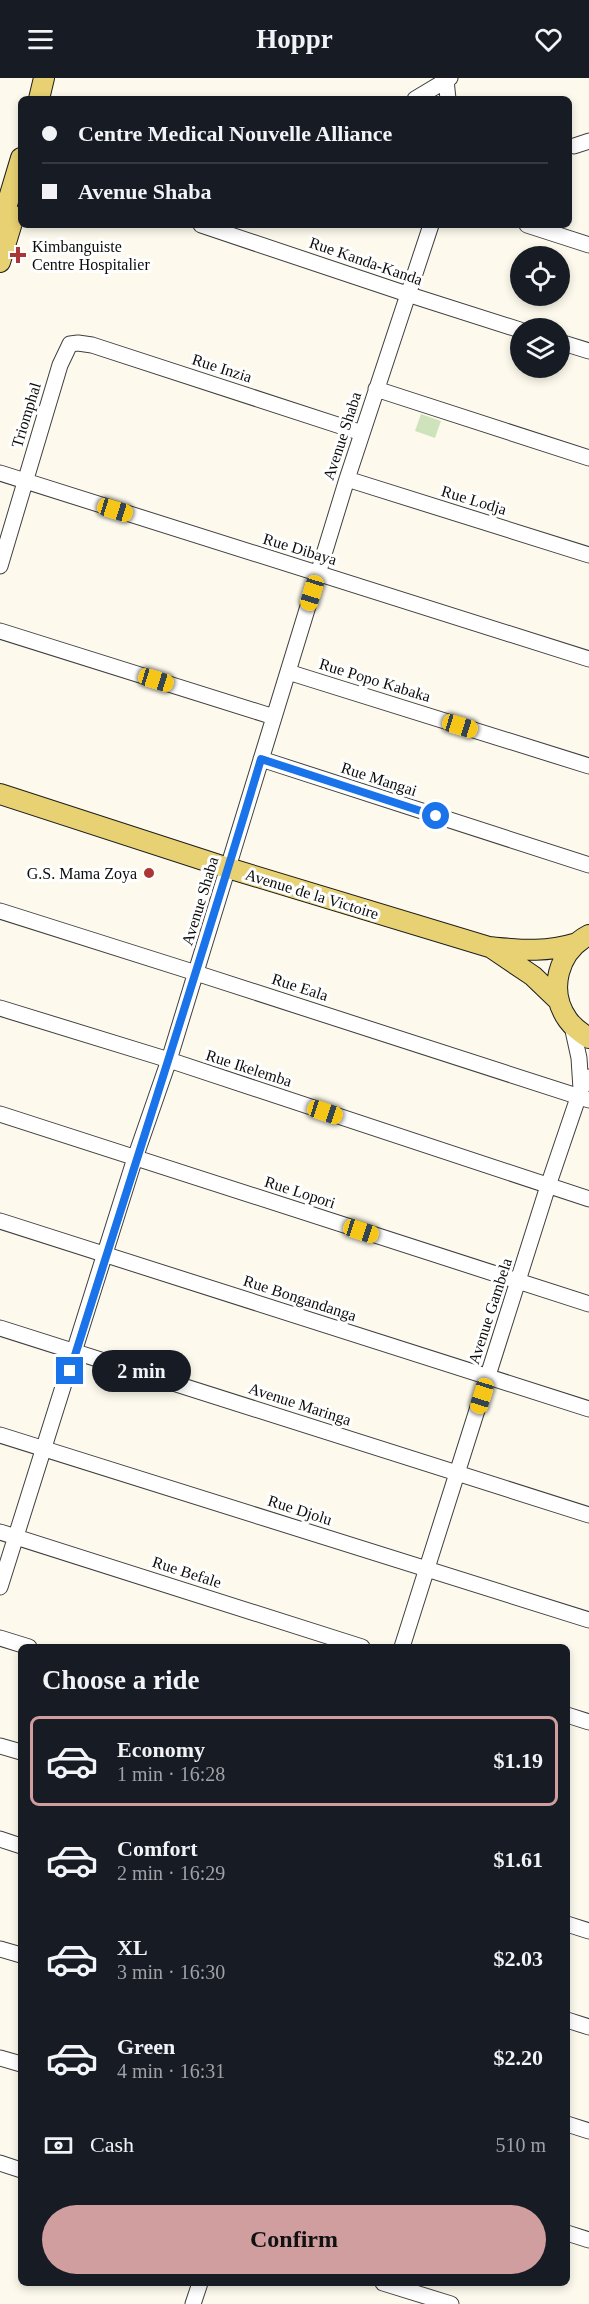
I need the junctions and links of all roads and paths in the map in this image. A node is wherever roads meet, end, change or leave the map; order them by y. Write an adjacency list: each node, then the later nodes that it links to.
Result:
1 (44, 78): 4 (main road)
2 (54, 78): 5 (main road)
3 (448, 79): 6 (street); 7 (street)
4 (40, 96)
5 (51, 96)
6 (420, 96)
7 (448, 96)
8 (18, 169): 10 (main road)
9 (18, 203): 15 (main road)
10 (0, 228)
11 (210, 228): 16 (street, Rue Kanda-Kanda)
12 (430, 228): 16 (street, Avenue Shaba)
13 (541, 228): 14 (street)
14 (589, 245)
15 (0, 262)
16 (407, 294): 17 (street, Rue Kanda-Kanda); 21 (street, Avenue Shaba)
17 (510, 327)
18 (70, 344): 22 (street, Rue Inzia); 26 (street, Triomphal)
19 (570, 345): 20 (street)
20 (589, 351)
21 (376, 389): 22 (street, Avenue Shaba); 23 (street)
22 (362, 433): 25 (street, Avenue Shaba)
23 (589, 458)
24 (0, 473): 26 (street, Rue Dibaya)
25 (347, 479): 27 (street, Rue Lodja); 29 (street, Avenue Shaba)
26 (25, 481): 28 (street, Triomphal); 29 (street, Rue Dibaya)
27 (589, 555)
28 (0, 566)
29 (318, 573): 31 (street, Rue Dibaya); 32 (street, Avenue Shaba)
30 (0, 631): 33 (street)
31 (589, 659)
32 (288, 672): 33 (street, Avenue Shaba); 35 (street, Rue Popo Kabaka)
33 (274, 717): 34 (street, Avenue Shaba)
34 (261, 759): 37 (street, Rue Mangai); 38 (street, Avenue Shaba)
35 (589, 766)
36 (0, 794): 38 (main road, Avenue de la Victoire)
37 (589, 865)
38 (228, 868): 41 (main road, Avenue de la Victoire); 42 (street, Avenue Shaba)
39 (0, 911): 42 (street, Rue Eala)
40 (583, 939): 41 (main road); 43 (main road)
41 (489, 947): 43 (main road)
42 (196, 973): 47 (street, Avenue Shaba); 48 (street, Rue Eala)
43 (559, 1001): 45 (main road)
44 (0, 1008): 47 (street, Rue Ikelemba)
45 (572, 1026): 46 (main road); 48 (street)
46 (589, 1038)
47 (169, 1060): 50 (street, Avenue Shaba); 51 (street, Rue Ikelemba)
48 (585, 1091): 51 (street, Avenue Gambela)
49 (0, 1114): 50 (street, Rue Lopori)
50 (135, 1158): 54 (street, Avenue Shaba); 55 (street, Rue Lopori)
51 (548, 1186): 52 (street, Rue Ikelemba); 55 (street, Avenue Gambela)
52 (589, 1199)
53 (0, 1221): 54 (street, Rue Bongandanga)
54 (106, 1254): 58 (street, Avenue Shaba); 59 (street, Rue Bongandanga)
55 (519, 1282): 56 (street, Rue Lopori); 59 (street, Avenue Gambela)
56 (589, 1304)
57 (0, 1328): 58 (street, Avenue Maringa)
58 (76, 1351): 62 (street, Avenue Shaba); 63 (street, Avenue Maringa)
59 (488, 1377): 60 (street, Rue Bongandanga); 63 (street, Avenue Gambela)
60 (589, 1409)
61 (0, 1435): 62 (street, Rue Djolu)
62 (45, 1448): 66 (street, Avenue Shaba); 67 (street, Rue Djolu)
63 (458, 1473): 64 (street, Avenue Maringa); 67 (street, Avenue Gambela)
64 (589, 1515)
65 (0, 1532): 66 (street, Rue Befale)
66 (16, 1537): 68 (street, Avenue Shaba); 72 (street, Rue Befale)
67 (428, 1569): 69 (street, Rue Djolu); 73 (street, Avenue Gambela)
68 (0, 1587)
69 (589, 1620)
70 (0, 1638): 71 (street)
71 (19, 1644)
72 (353, 1644)
73 (403, 1644)
74 (570, 1716): 75 (street)
75 (589, 1722)
76 (0, 1746): 77 (street)
77 (18, 1751)
78 (0, 1839): 79 (street)
79 (18, 1845)
80 (570, 1925): 81 (street)
81 (589, 1931)
82 (0, 1949): 83 (street)
83 (18, 1954)
84 (570, 2021): 85 (street)
85 (589, 2027)
86 (0, 2058): 87 (street)
87 (18, 2063)
88 (570, 2125): 89 (street)
89 (589, 2131)
90 (0, 2163): 91 (street)
91 (18, 2168)
92 (570, 2234): 93 (street)
93 (589, 2240)
94 (199, 2286): 96 (street)
95 (394, 2286): 97 (street)
96 (193, 2304)
97 (451, 2304)

